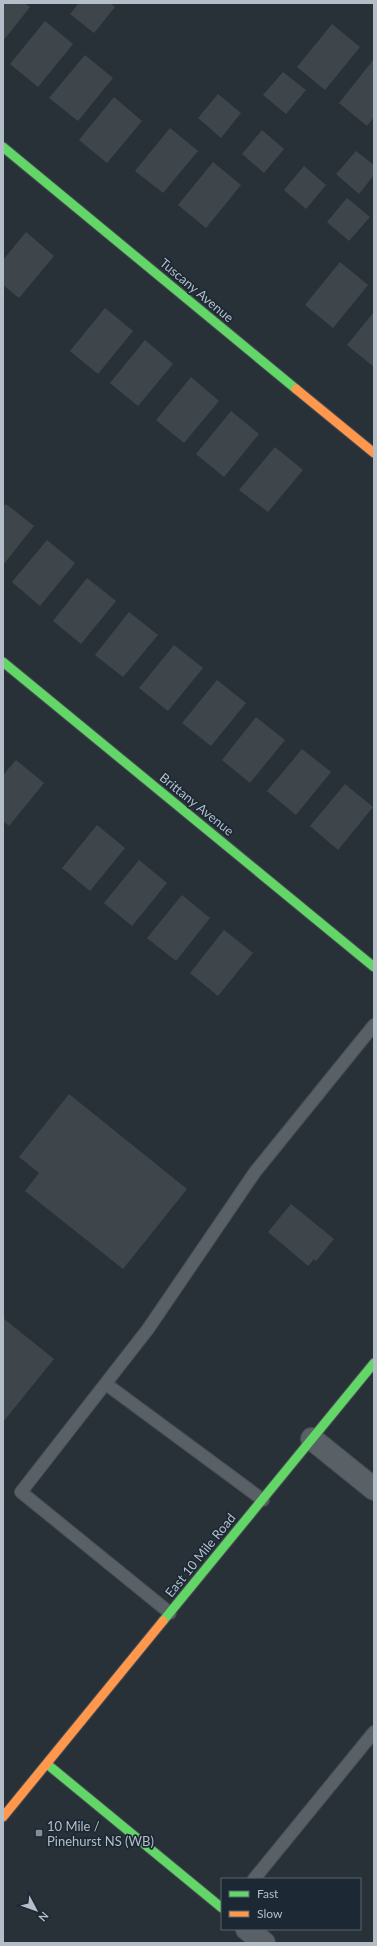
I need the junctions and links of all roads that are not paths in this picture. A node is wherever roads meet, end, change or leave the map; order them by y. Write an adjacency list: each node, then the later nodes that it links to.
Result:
1 (3, 147): 2 (street, Tuscany Avenue)
2 (374, 453)
3 (3, 662): 4 (street, Brittany Avenue)
4 (374, 967)
5 (374, 1025): 8 (lane)
6 (374, 1363): 7 (street, East 10 Mile Road)
7 (370, 1376): 9 (street, East 10 Mile Road)
8 (106, 1384): 11 (lane); 12 (lane)
9 (312, 1439): 10 (street); 11 (street, East 10 Mile Road)
10 (374, 1489)
11 (262, 1500): 12 (street, East 10 Mile Road)
12 (170, 1613): 14 (street, East 10 Mile Road)
13 (374, 1732): 16 (lane)
14 (47, 1764): 15 (street, East 10 Mile Road); 17 (street)
15 (3, 1817)
16 (255, 1878)
17 (221, 1907)
18 (248, 1930): 19 (street)
19 (264, 1943)

